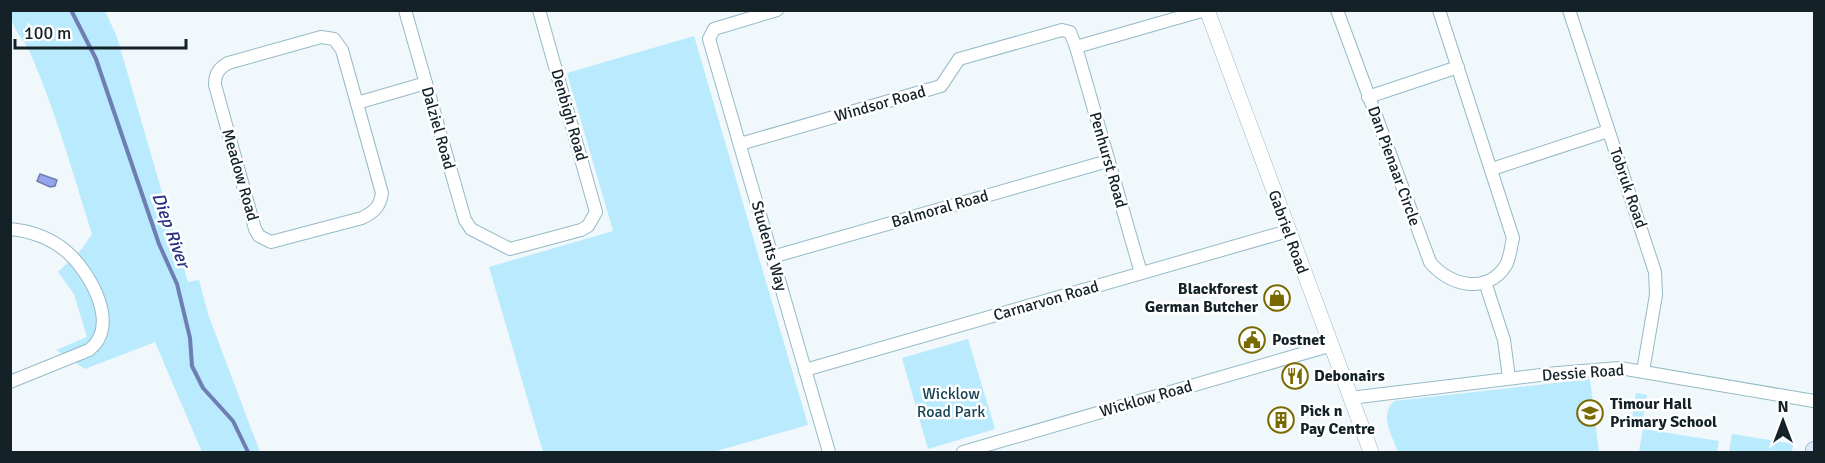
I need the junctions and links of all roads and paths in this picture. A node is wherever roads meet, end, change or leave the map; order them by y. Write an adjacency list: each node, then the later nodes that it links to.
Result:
1 (405, 10): 10 (street, Dalziel Road)
2 (539, 10): 17 (street, Denbigh Road)
3 (777, 10): 14 (street, Students Way)
4 (1206, 10): 8 (street); 19 (street, Gabriel Road)
5 (1336, 10): 11 (street, Dan Pienaar Circle)
6 (1439, 10): 9 (street)
7 (1569, 10): 13 (street, Tobruk Road)
8 (1076, 47): 14 (street, Windsor Road); 15 (street, Penhurst Road)
9 (1458, 67): 11 (street); 16 (street)
10 (426, 83): 12 (street); 17 (street, Dalziel Road)
11 (1368, 96): 22 (street, Dan Pienaar Circle)
12 (357, 103): 12 (street, Meadow Road)
13 (1608, 131): 16 (street); 25 (street, Tobruk Road)
14 (740, 144): 20 (street, Students Way)
15 (1108, 161): 20 (street, Balmoral Road); 21 (street, Penhurst Road)
16 (1492, 169): 22 (street)
17 (593, 220)
18 (10, 229): 27 (street)
19 (1288, 231): 21 (street, Carnarvon Road); 23 (street, Gabriel Road)
20 (772, 257): 24 (street, Students Way)
21 (1141, 273): 24 (street, Carnarvon Road)
22 (1485, 282): 26 (street)
23 (1329, 346): 28 (street, Gabriel Road); 31 (street, Wicklow Road)
24 (805, 370): 30 (street, Students Way)
25 (1643, 370): 26 (street, Dessie Road); 29 (street, Dessie Road)
26 (1509, 378): 28 (street, Dessie Road)
27 (10, 382)
28 (1350, 398): 32 (street, Gabriel Road)
29 (1815, 400)
30 (829, 453)
31 (963, 453)
32 (1371, 453)

